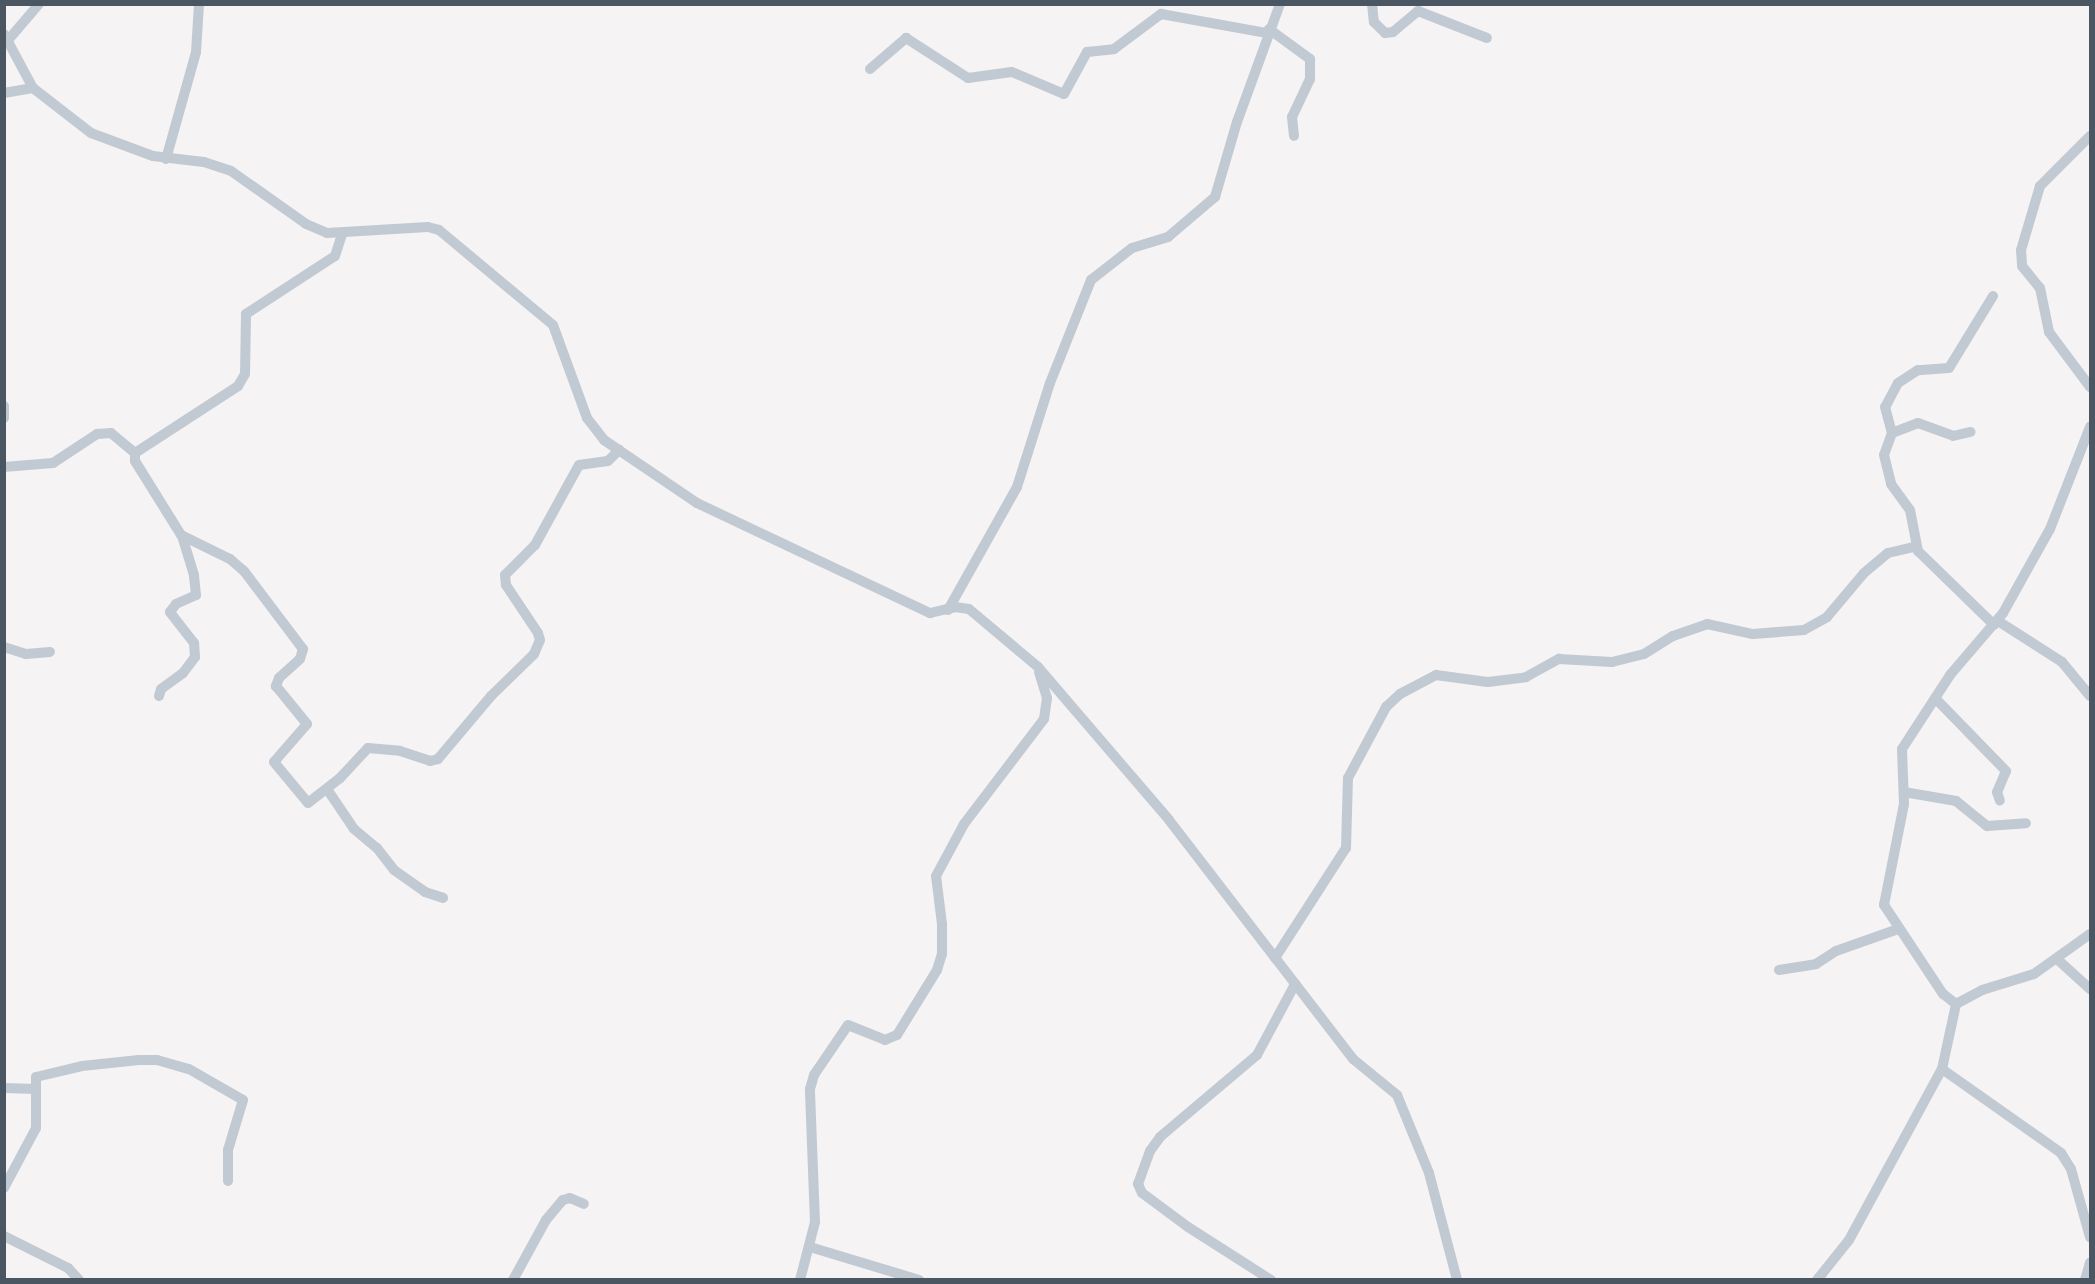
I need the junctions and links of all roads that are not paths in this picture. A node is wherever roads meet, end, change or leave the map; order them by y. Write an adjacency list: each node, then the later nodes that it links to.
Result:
1 (39, 4): 6 (street)
2 (199, 4): 13 (street)
3 (1280, 4): 5 (street)
4 (1372, 4): 7 (street)
5 (1268, 31): 8 (street); 11 (street); 27 (street)
6 (7, 37): 9 (street)
7 (1487, 38)
8 (870, 69)
9 (33, 88): 10 (street); 13 (street)
10 (4, 93)
11 (1294, 136)
12 (2091, 136): 16 (street)
13 (166, 159): 14 (street)
14 (342, 235): 22 (street); 23 (street)
15 (1993, 296): 21 (street)
16 (2091, 387)
17 (4, 406): 18 (street)
18 (4, 418)
19 (2091, 427): 28 (street)
20 (1971, 432): 21 (street)
21 (1892, 433): 26 (street)
22 (619, 450): 27 (street); 35 (street)
23 (135, 453): 24 (street); 25 (street)
24 (4, 467)
25 (181, 535): 32 (street); 35 (street)
26 (1915, 547): 28 (street); 42 (street)
27 (948, 610): 31 (street)
28 (1996, 623): 33 (street); 34 (street)
29 (4, 647): 30 (street)
30 (50, 652)
31 (1038, 668): 42 (street); 56 (street)
32 (159, 696)
33 (2091, 696)
34 (1935, 698): 36 (street); 37 (street)
35 (327, 789): 39 (street)
36 (1904, 792): 38 (street); 40 (street)
37 (2000, 801)
38 (2026, 823)
39 (443, 898)
40 (1898, 929): 44 (street); 47 (street)
41 (2091, 934): 43 (street)
42 (1275, 958): 45 (street)
43 (2057, 959): 46 (street); 47 (street)
44 (1779, 969)
45 (1295, 984): 62 (street); 63 (street)
46 (2091, 989)
47 (1956, 1004): 48 (street)
48 (1942, 1069): 55 (street); 64 (street)
49 (4, 1088): 50 (street)
50 (36, 1089): 51 (street); 52 (street)
51 (228, 1181)
52 (4, 1188)
53 (584, 1204): 59 (street)
54 (4, 1236): 58 (street)
55 (2091, 1237)
56 (810, 1247): 60 (street); 61 (street)
57 (2091, 1263): 65 (street)
58 (79, 1280)
59 (513, 1280)
60 (800, 1280)
61 (919, 1280)
62 (1271, 1280)
63 (1458, 1280)
64 (1817, 1280)
65 (2085, 1280)

